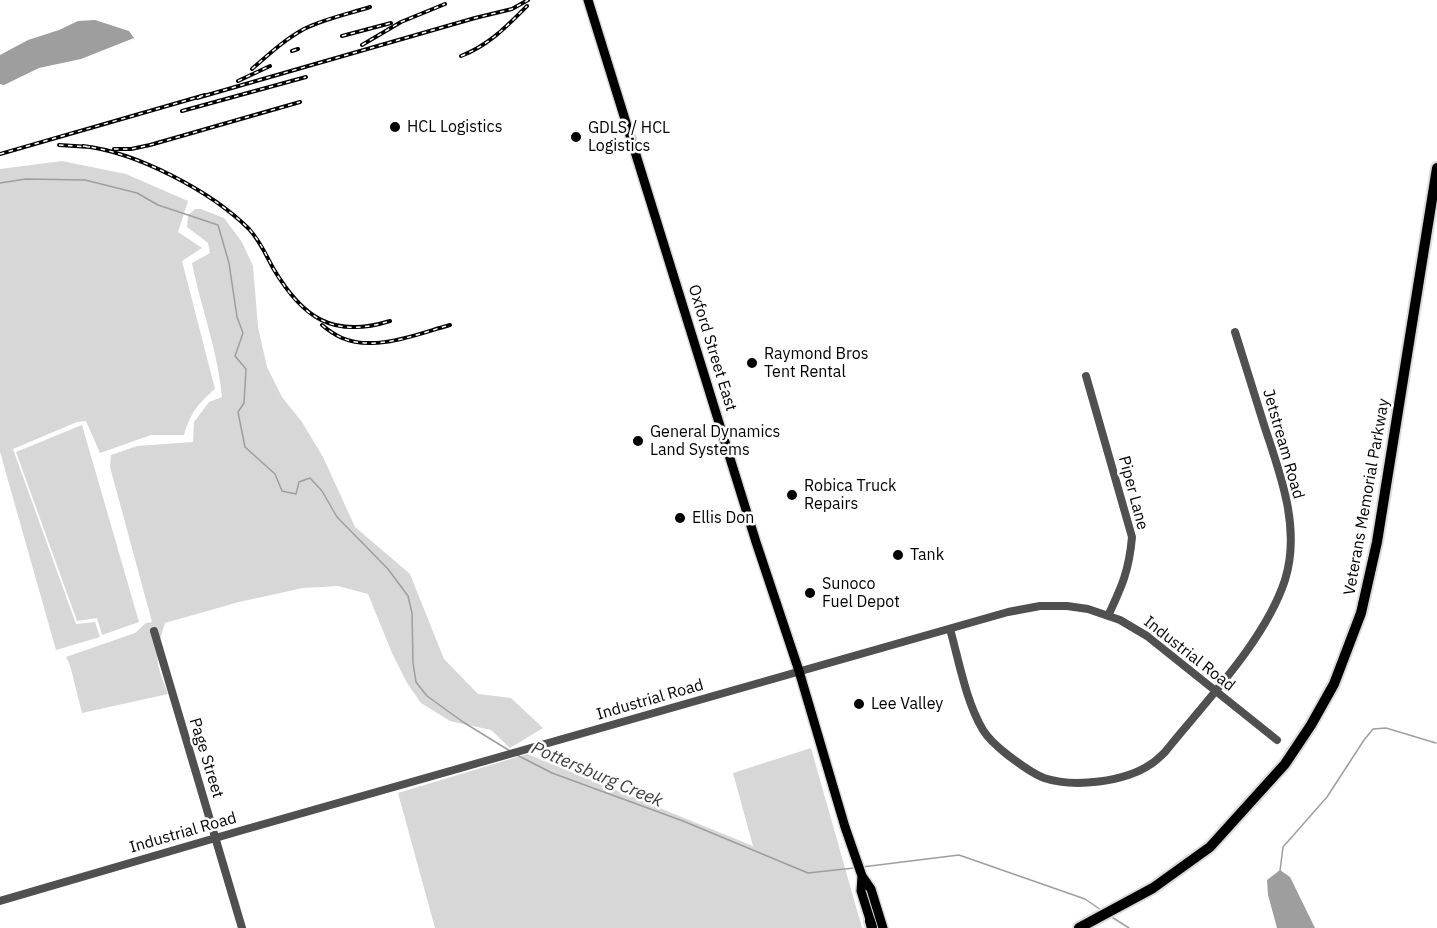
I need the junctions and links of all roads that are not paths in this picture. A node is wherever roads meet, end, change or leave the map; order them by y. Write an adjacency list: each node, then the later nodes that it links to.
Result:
1 (588, 0): 8 (main road, Oxford Street East)
2 (1437, 168): 17 (highway, Veterans Memorial Parkway)
3 (1235, 332): 9 (street, Jetstream Road)
4 (1086, 376): 5 (street, Piper Lane)
5 (1108, 616): 6 (street, Industrial Road); 9 (street, Industrial Road)
6 (950, 629): 8 (street, Industrial Road); 9 (street, Jetstream Road)
7 (154, 631): 11 (street, Page Street)
8 (800, 671): 11 (street, Industrial Road); 12 (main road, Oxford Street East)
9 (1214, 691): 10 (street, Industrial Road)
10 (1277, 740)
11 (216, 838): 13 (street, Industrial Road); 15 (street, Page Street)
12 (862, 876): 14 (main road, Oxford Street East); 16 (main road, Oxford Street East)
13 (0, 901)
14 (872, 926)
15 (242, 928)
16 (883, 928)
17 (1079, 928)

